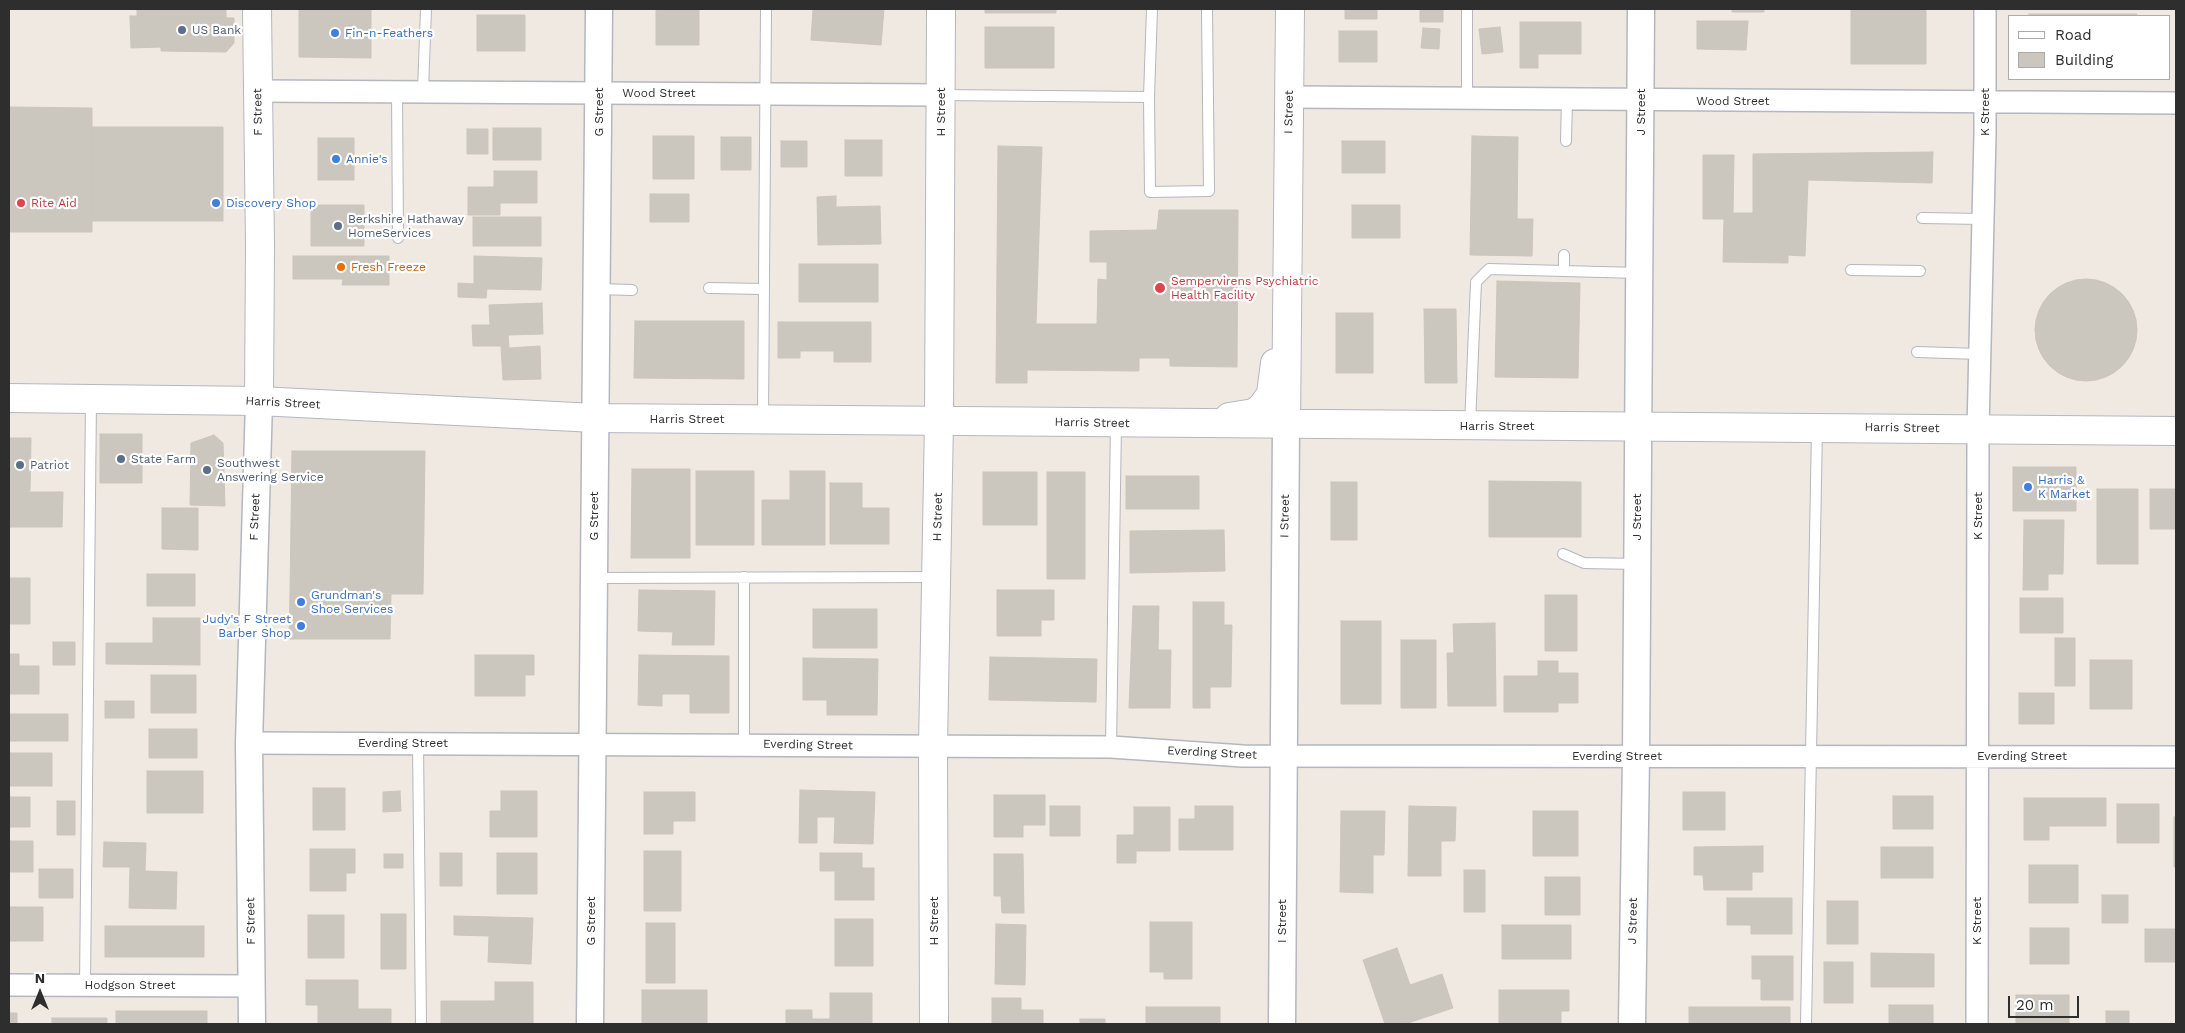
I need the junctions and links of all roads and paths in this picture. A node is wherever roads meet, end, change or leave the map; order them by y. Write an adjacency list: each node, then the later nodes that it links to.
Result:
1 (258, 9): 14 (main road, F Street)
2 (426, 9): 13 (lane)
3 (599, 9): 15 (street, G Street)
4 (766, 9): 16 (lane)
5 (942, 9): 17 (main road, H Street)
6 (1152, 9): 19 (lane)
7 (1207, 9): 19 (lane)
8 (1290, 9): 18 (main road, I Street)
9 (1467, 9): 20 (lane)
10 (1641, 9): 22 (street, J Street)
11 (1985, 9): 23 (street, K Street)
12 (397, 90): 13 (street, Wood Street); 14 (street, Wood Street); 28 (lane)
13 (423, 90): 15 (street, Wood Street)
14 (258, 91): 43 (main road, F Street)
15 (599, 93): 16 (street, Wood Street); 35 (street, G Street)
16 (765, 94): 17 (street, Wood Street); 36 (lane)
17 (941, 95): 19 (lane); 46 (main road, H Street)
18 (1290, 97): 20 (street, Wood Street); 38 (main road, I Street)
19 (1150, 98)
20 (1467, 99): 21 (street, Wood Street)
21 (1567, 100): 22 (street, Wood Street); 25 (lane)
22 (1641, 100): 23 (street, Wood Street); 33 (street, J Street)
23 (1985, 101): 24 (street, Wood Street); 27 (street, K Street)
24 (2176, 103)
25 (1566, 141)
26 (1922, 218): 27 (lane)
27 (1983, 219): 40 (street, K Street)
28 (398, 238)
29 (1564, 255): 30 (lane)
30 (1564, 270): 33 (lane); 50 (lane)
31 (1850, 270): 32 (lane)
32 (1920, 271)
33 (1639, 273): 51 (street, J Street)
34 (709, 288): 36 (lane)
35 (596, 289): 37 (lane); 44 (street, G Street)
36 (764, 289): 45 (lane)
37 (632, 290)
38 (1287, 312): 48 (main road); 49 (main road, I Street)
39 (1918, 352): 40 (lane)
40 (1980, 354): 53 (street, K Street)
41 (9, 398): 42 (main road, Harris Street)
42 (91, 399): 43 (main road, Harris Street); 72 (lane)
43 (259, 401): 44 (main road, Harris Street); 60 (street, F Street)
44 (595, 418): 45 (main road, Harris Street); 59 (street, G Street)
45 (763, 419): 46 (main road, Harris Street)
46 (939, 421): 47 (main road, Harris Street); 58 (main road, H Street)
47 (1116, 423): 48 (main road, Harris Street); 65 (lane)
48 (1209, 424): 49 (main road, Harris Street)
49 (1286, 425): 50 (main road, Harris Street); 66 (street, I Street)
50 (1470, 426): 51 (main road, Harris Street)
51 (1638, 427): 52 (main road, Harris Street); 56 (street, J Street)
52 (1817, 428): 53 (main road, Harris Street); 69 (lane)
53 (1978, 429): 54 (main road, Harris Street); 67 (street, K Street)
54 (2176, 431)
55 (1563, 554): 56 (lane)
56 (1636, 564): 68 (street, J Street)
57 (744, 577): 58 (lane); 59 (lane); 63 (lane)
58 (936, 577): 64 (main road, H Street)
59 (593, 578): 62 (street, G Street)
60 (249, 743): 61 (street, Everding Street); 73 (street, F Street)
61 (418, 743): 62 (street, Everding Street); 75 (lane)
62 (592, 744): 63 (street, Everding Street); 76 (street, G Street)
63 (744, 745): 64 (street, Everding Street)
64 (933, 746): 65 (street, Everding Street); 77 (main road, H Street)
65 (1111, 747): 66 (street, Everding Street)
66 (1283, 755): 68 (street, Everding Street); 78 (street, I Street)
67 (1976, 755): 69 (street, Everding Street); 70 (street, Everding Street); 81 (street, K Street)
68 (1636, 756): 69 (street, Everding Street); 79 (street, J Street)
69 (1810, 756): 80 (lane)
70 (2176, 757)
71 (9, 985): 72 (street, Hodgson Street)
72 (85, 985): 73 (street, Hodgson Street)
73 (251, 986): 74 (street, F Street)
74 (252, 1024)
75 (422, 1024)
76 (590, 1024)
77 (934, 1024)
78 (1282, 1024)
79 (1632, 1024)
80 (1806, 1024)
81 (1977, 1024)

